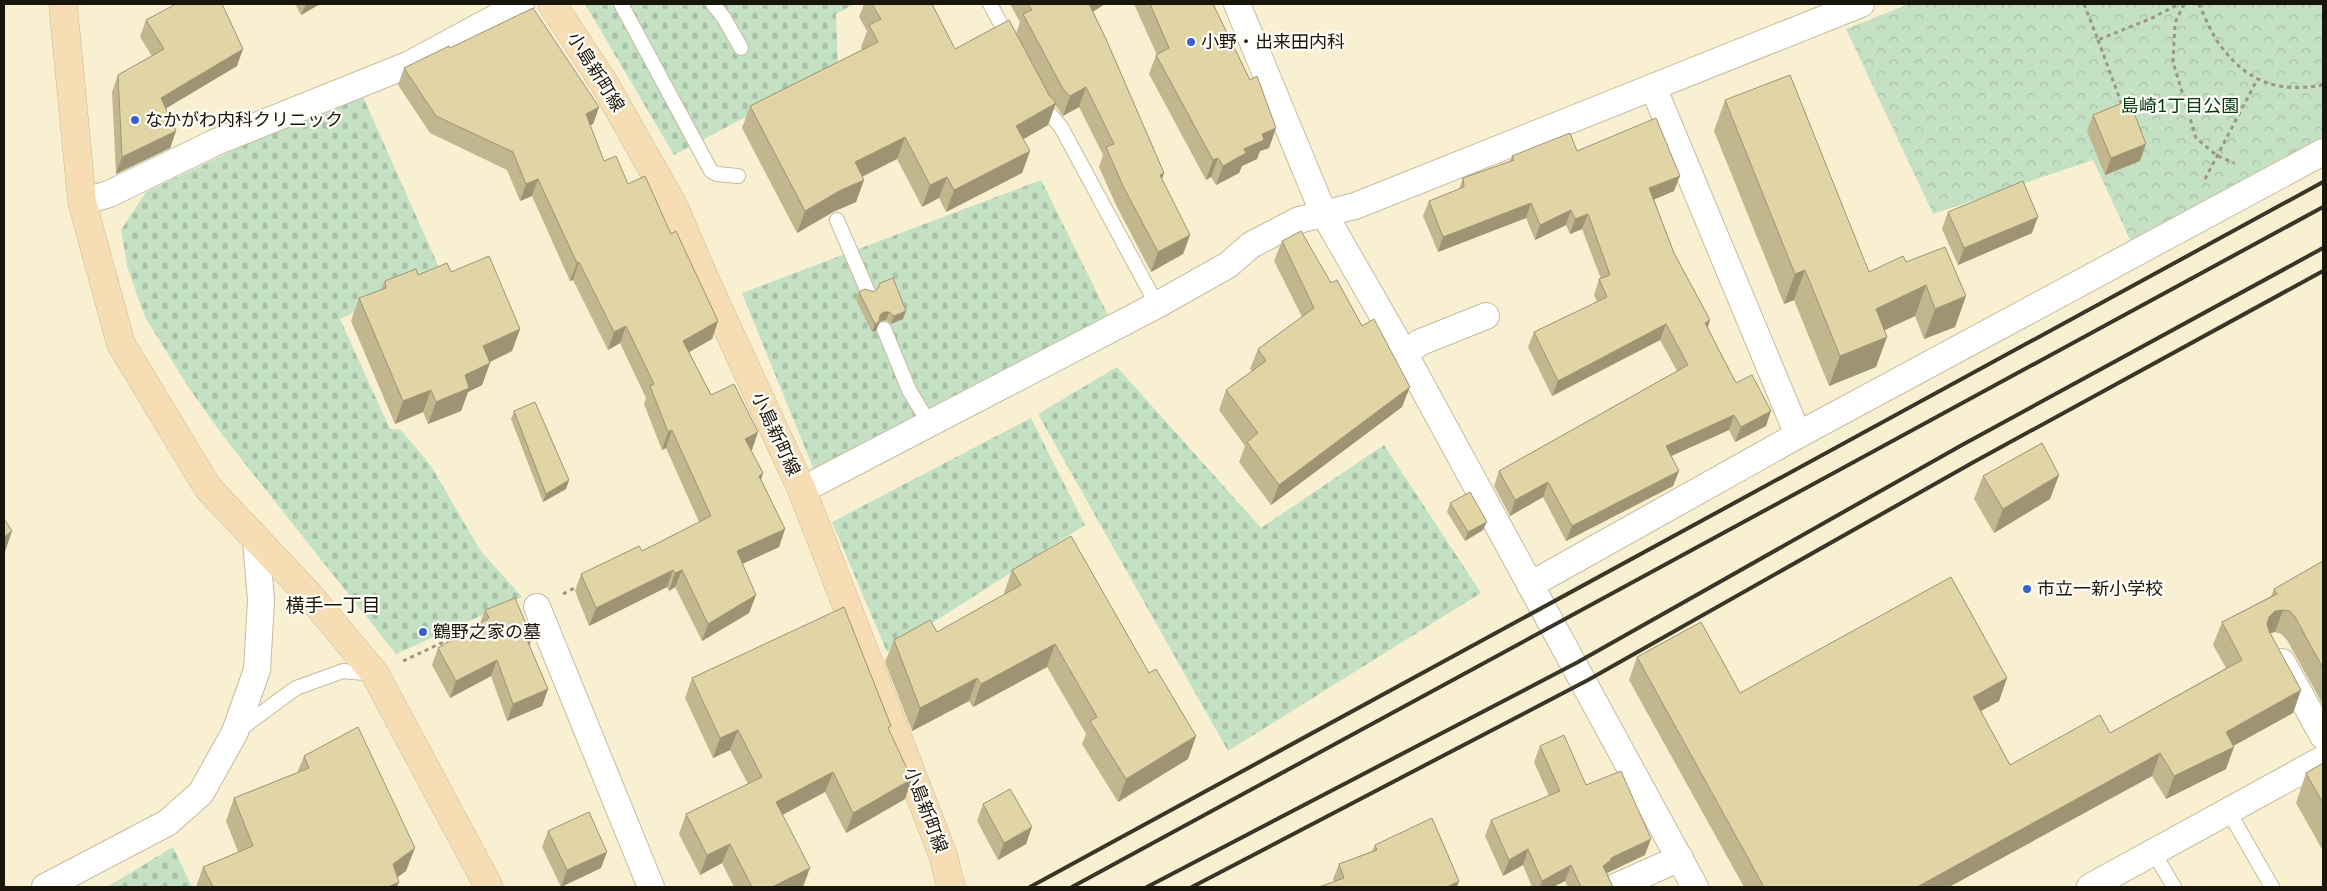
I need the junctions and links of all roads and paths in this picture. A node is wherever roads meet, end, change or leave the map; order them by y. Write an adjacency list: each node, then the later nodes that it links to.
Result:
1 (63, 4): 25 (street)
2 (521, 4): 25 (street)
3 (552, 4): 35 (street, 小島新町線)
4 (621, 4): 24 (lane)
5 (713, 4): 14 (lane)
6 (990, 4): 15 (lane)
7 (1237, 4): 26 (street)
8 (1861, 4): 18 (street)
9 (2084, 4): 13 (path)
10 (2179, 4): 13 (path)
11 (2184, 4): 22 (path)
12 (2199, 4): 16 (path)
13 (2098, 40): 20 (path)
14 (741, 48)
15 (1017, 54)
16 (2258, 78): 17 (path); 22 (path)
17 (2323, 84)
18 (1653, 87): 26 (street); 34 (street)
19 (1035, 88): 29 (lane)
20 (2123, 108)
21 (2323, 152): 34 (street)
22 (2216, 155): 23 (path)
23 (2238, 164)
24 (738, 176)
25 (82, 202): 36 (street)
26 (1324, 212): 29 (street); 32 (street)
27 (838, 220): 28 (lane)
28 (868, 292)
29 (1157, 305): 33 (street)
30 (1486, 316): 32 (street)
31 (884, 330): 33 (lane)
32 (1404, 353): 38 (street)
33 (929, 423): 35 (street)
34 (1798, 435): 38 (street)
35 (802, 490): 52 (street, 小島新町線)
36 (256, 540): 42 (street); 43 (street)
37 (588, 581): 39 (path)
38 (1530, 585): 48 (street)
39 (537, 607): 51 (street)
40 (472, 629): 42 (path)
41 (2274, 646): 44 (street)
42 (375, 674): 43 (lane); 50 (street)
43 (235, 732): 49 (street)
44 (2323, 736)
45 (2323, 759): 46 (street)
46 (2229, 812): 47 (street); 57 (lane)
47 (2154, 853): 55 (street); 56 (lane)
48 (1680, 858): 53 (street); 54 (street)
49 (45, 887)
50 (490, 887)
51 (651, 887)
52 (951, 887)
53 (1614, 887)
54 (1695, 887)
55 (2090, 887)
56 (2174, 887)
57 (2272, 887)

